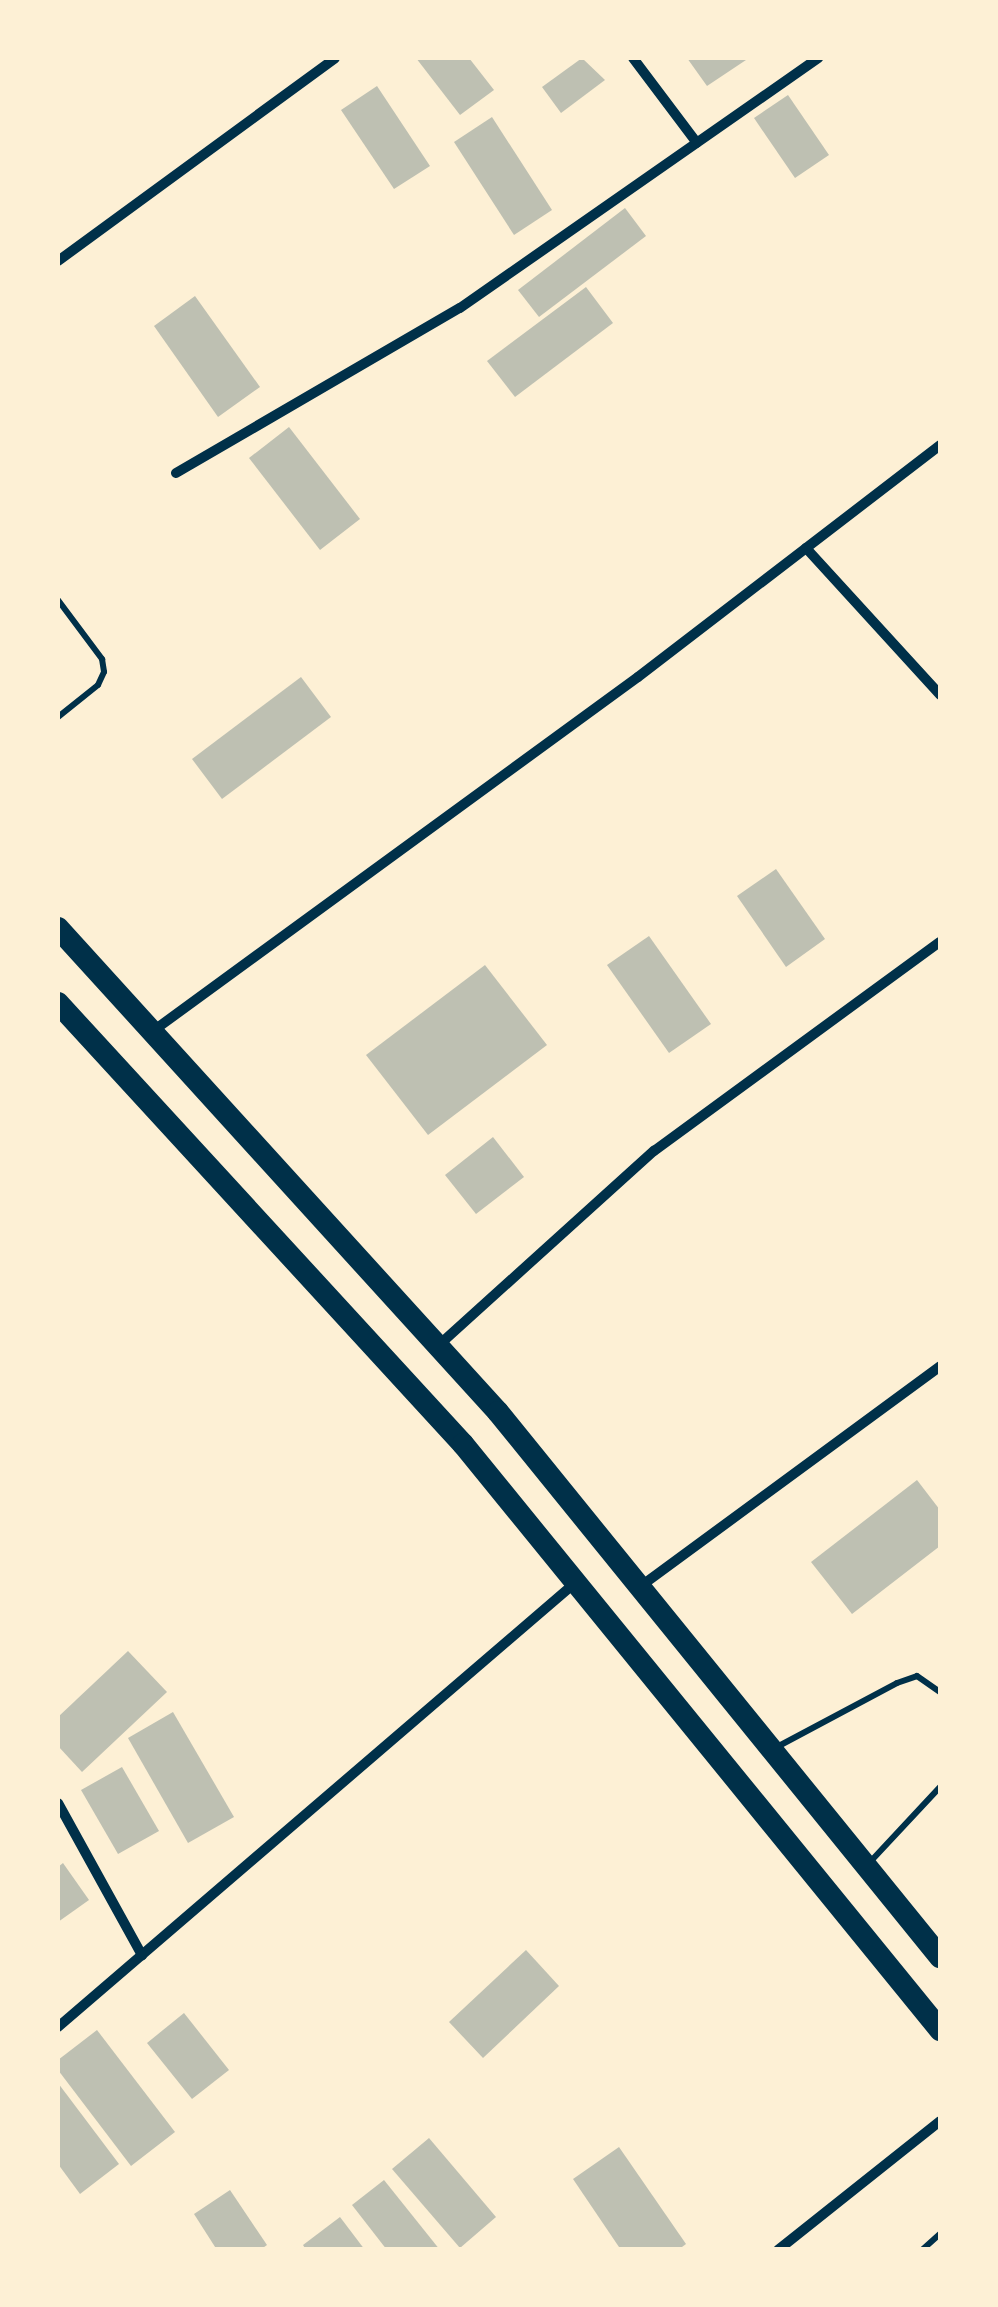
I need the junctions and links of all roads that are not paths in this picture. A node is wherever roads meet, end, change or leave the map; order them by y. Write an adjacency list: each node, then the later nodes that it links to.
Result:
1 (336, 58): 5 (street)
2 (632, 58): 4 (street)
3 (819, 58): 4 (street)
4 (698, 143): 7 (street)
5 (58, 261)
6 (940, 446): 8 (street)
7 (176, 473)
8 (806, 548): 10 (street); 15 (street)
9 (58, 600): 11 (lane)
10 (940, 695)
11 (58, 717)
12 (58, 928): 15 (highway)
13 (940, 942): 16 (street)
14 (58, 1003): 18 (highway)
15 (152, 1031): 16 (highway)
16 (439, 1345): 19 (highway)
17 (940, 1366): 19 (street)
18 (576, 1582): 25 (street); 28 (highway)
19 (640, 1586): 21 (highway)
20 (940, 1692): 21 (lane)
21 (772, 1749): 24 (highway)
22 (940, 1787): 24 (lane)
23 (58, 1803): 25 (street)
24 (866, 1865): 26 (highway)
25 (142, 1955): 27 (street)
26 (940, 1957)
27 (58, 2028)
28 (940, 2030)
29 (940, 2121): 31 (street)
30 (940, 2234): 32 (lane)
31 (778, 2250)
32 (922, 2250)

